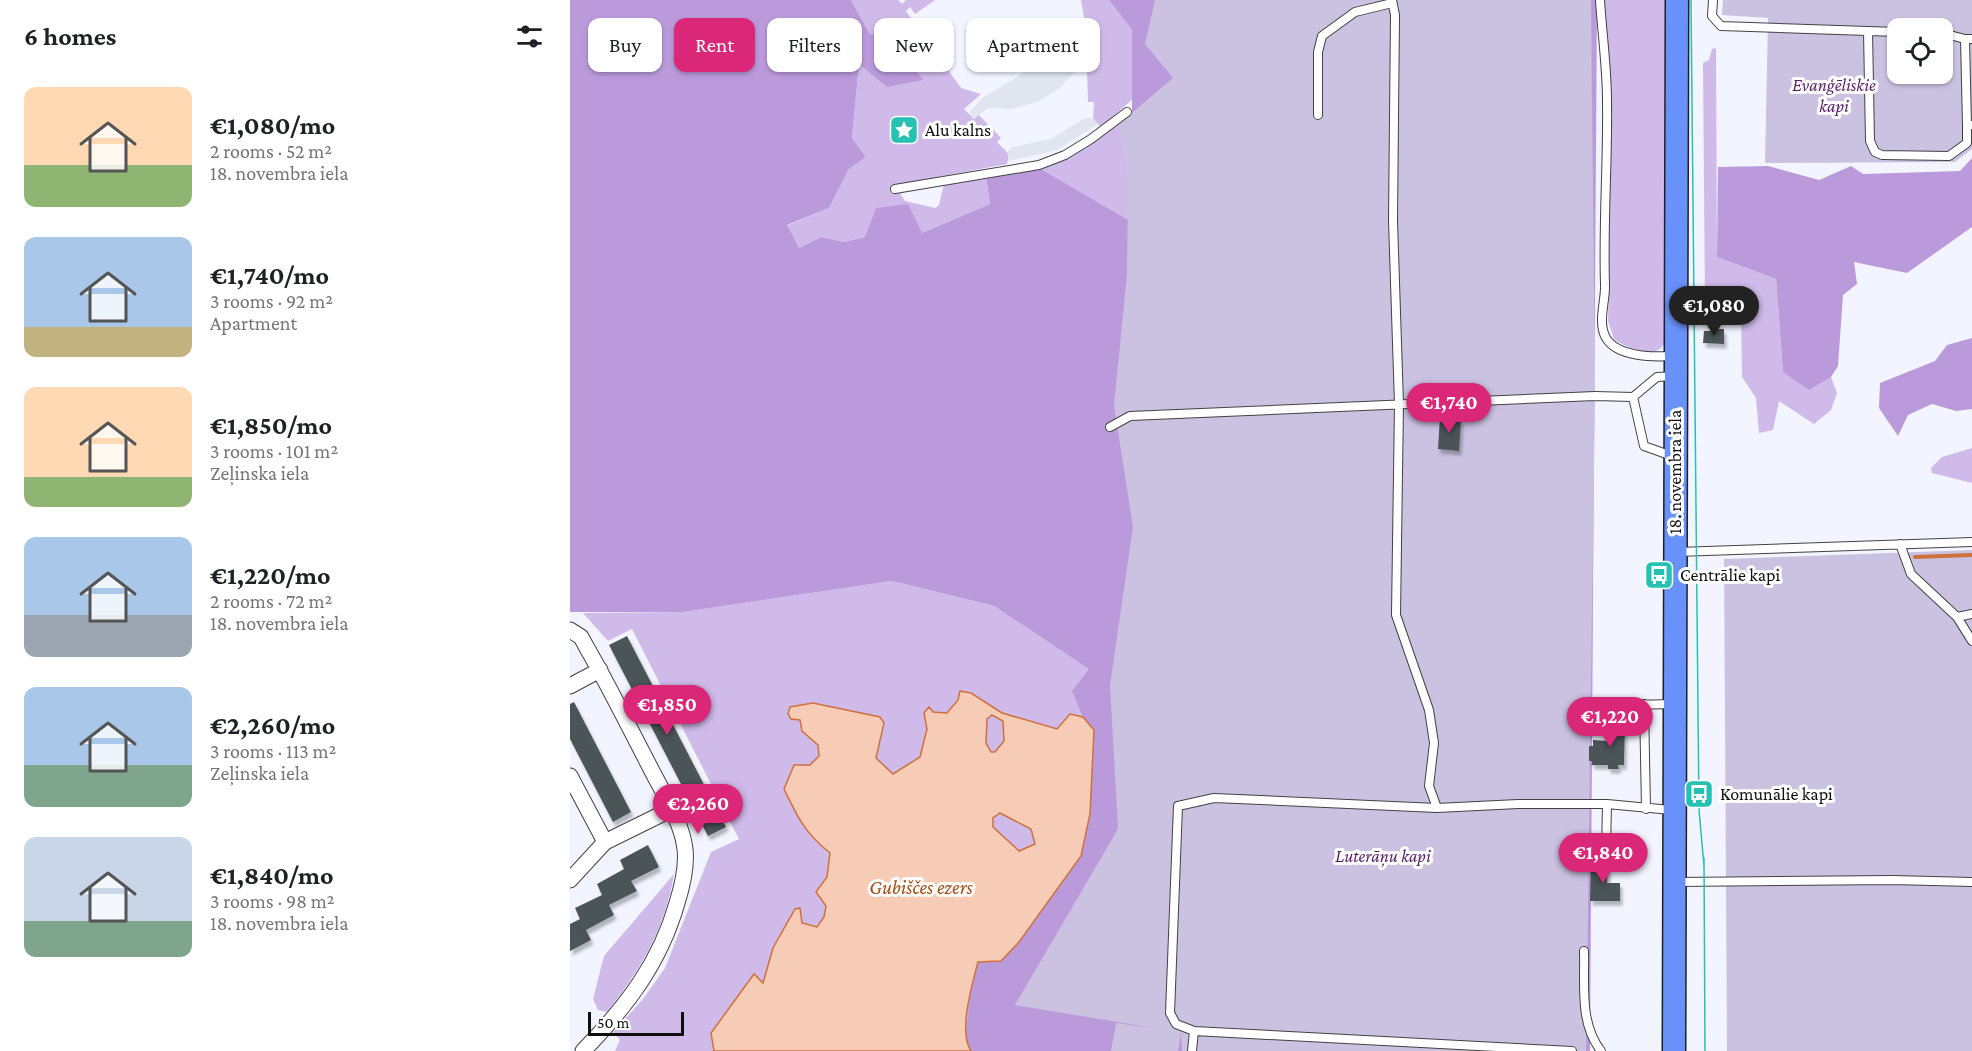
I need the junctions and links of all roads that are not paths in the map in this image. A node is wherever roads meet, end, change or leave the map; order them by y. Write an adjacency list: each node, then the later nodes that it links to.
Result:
1 (1600, 0): 13 (lane)
2 (1677, 0): 13 (main road, 18. novembra iela)
3 (1713, 0): 5 (lane)
4 (1392, 2): 10 (lane); 15 (lane)
5 (1868, 31): 6 (lane); 11 (lane)
6 (1887, 32)
7 (1953, 35): 8 (lane)
8 (1969, 39): 11 (lane)
9 (1127, 112): 12 (lane)
10 (1318, 115)
11 (1970, 125)
12 (895, 189)
13 (1676, 366): 14 (lane); 17 (main road, 18. novembra iela)
14 (1633, 397): 15 (lane); 17 (lane)
15 (1399, 404): 16 (lane); 32 (lane)
16 (1110, 427)
17 (1675, 457): 20 (main road, 18. novembra iela)
18 (1972, 542): 19 (lane)
19 (1900, 544): 20 (lane); 22 (lane)
20 (1675, 552): 28 (main road, 18. novembra iela)
21 (1972, 614): 22 (lane)
22 (1957, 617): 24 (lane)
23 (570, 630): 25 (street)
24 (1972, 641)
25 (600, 670): 26 (street); 33 (street)
26 (570, 686)
27 (1644, 704): 28 (lane); 29 (lane); 34 (lane)
28 (1676, 704): 35 (main road, 18. novembra iela)
29 (1585, 706)
30 (570, 776): 36 (street)
31 (1607, 804): 32 (lane); 34 (lane); 37 (lane)
32 (1437, 808): 42 (lane)
33 (672, 809): 36 (street); 43 (street)
34 (1646, 809): 35 (lane)
35 (1675, 810): 39 (main road, 18. novembra iela)
36 (605, 842): 38 (street)
37 (1605, 851)
38 (570, 880)
39 (1674, 882): 40 (lane); 47 (main road, 18. novembra iela)
40 (1972, 882)
41 (1584, 951): 46 (lane)
42 (1194, 1031): 44 (lane); 45 (lane)
43 (583, 1051)
44 (1192, 1051)
45 (1572, 1051)
46 (1601, 1051)
47 (1674, 1051)

